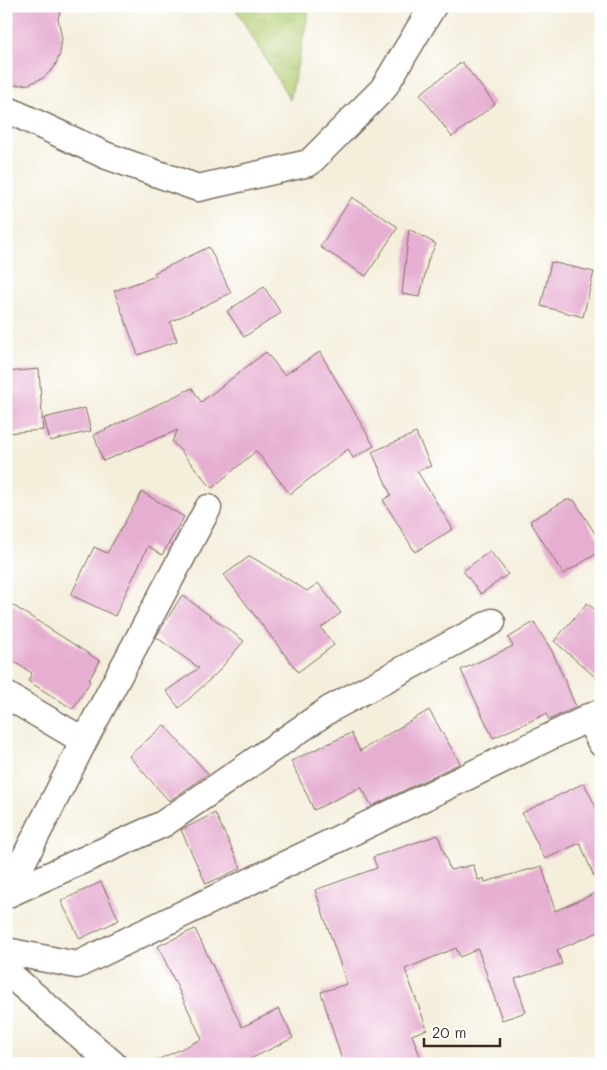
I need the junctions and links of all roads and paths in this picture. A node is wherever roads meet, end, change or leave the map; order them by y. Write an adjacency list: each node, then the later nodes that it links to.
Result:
1 (433, 6): 2 (street)
2 (6, 109)
3 (208, 508): 7 (street)
4 (492, 622): 9 (street)
5 (6, 695): 7 (street)
6 (595, 714): 8 (street); 10 (street)
7 (84, 741): 9 (street)
8 (601, 743)
9 (6, 895)
10 (6, 952)
11 (6, 971): 12 (street)
12 (113, 1064)

